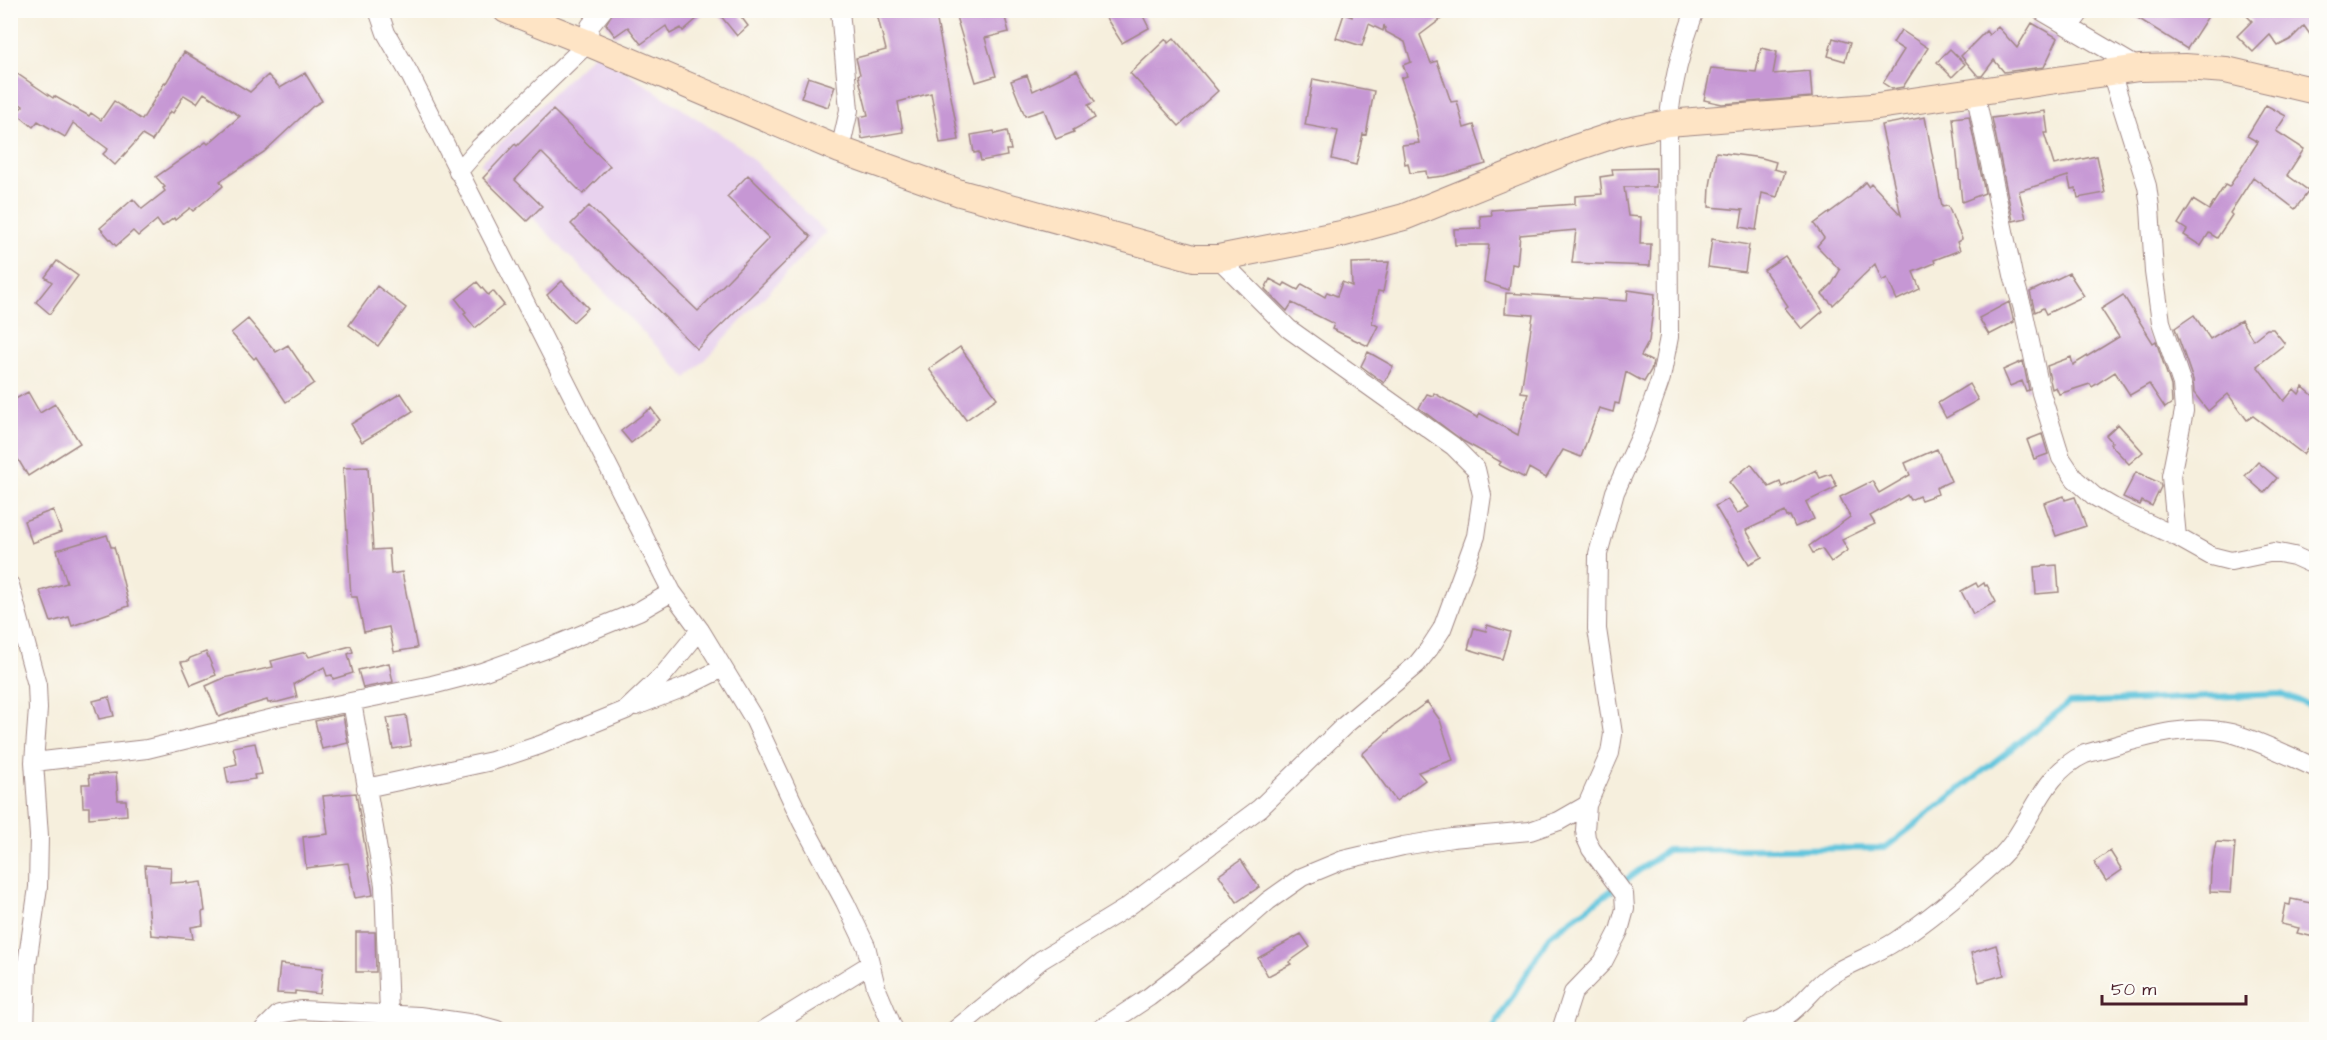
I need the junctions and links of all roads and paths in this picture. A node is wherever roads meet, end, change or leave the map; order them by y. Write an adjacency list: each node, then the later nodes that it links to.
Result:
1 (378, 10): 16 (street)
2 (506, 10): 9 (street)
3 (603, 10): 9 (street)
4 (840, 10): 15 (street)
5 (1695, 10): 14 (street)
6 (2040, 10): 8 (street)
7 (2082, 10): 8 (street)
8 (2069, 27): 10 (street)
9 (588, 43): 15 (street); 16 (street)
10 (2139, 68): 11 (street); 13 (street)
11 (2111, 72): 12 (street); 18 (street)
12 (1975, 91): 14 (street); 18 (street)
13 (2316, 91)
14 (1668, 123): 17 (street); 29 (street)
15 (840, 150): 17 (street)
16 (458, 172): 21 (street)
17 (1218, 258): 37 (street)
18 (2177, 537): 19 (street)
19 (2316, 566)
20 (10, 585): 26 (street)
21 (672, 592): 22 (street); 24 (street)
22 (700, 630): 23 (street); 25 (street)
23 (723, 668): 25 (street); 30 (street)
24 (352, 702): 26 (street); 28 (street)
25 (626, 710): 28 (street)
26 (34, 762): 32 (street)
27 (2316, 768): 40 (street)
28 (366, 788): 31 (street)
29 (1587, 805): 38 (street); 39 (street)
30 (869, 965): 35 (street); 36 (street)
31 (389, 1013): 33 (street); 34 (street)
32 (25, 1029)
33 (263, 1029)
34 (497, 1029)
35 (764, 1029)
36 (894, 1029)
37 (955, 1029)
38 (1099, 1029)
39 (1561, 1029)
40 (1749, 1029)

